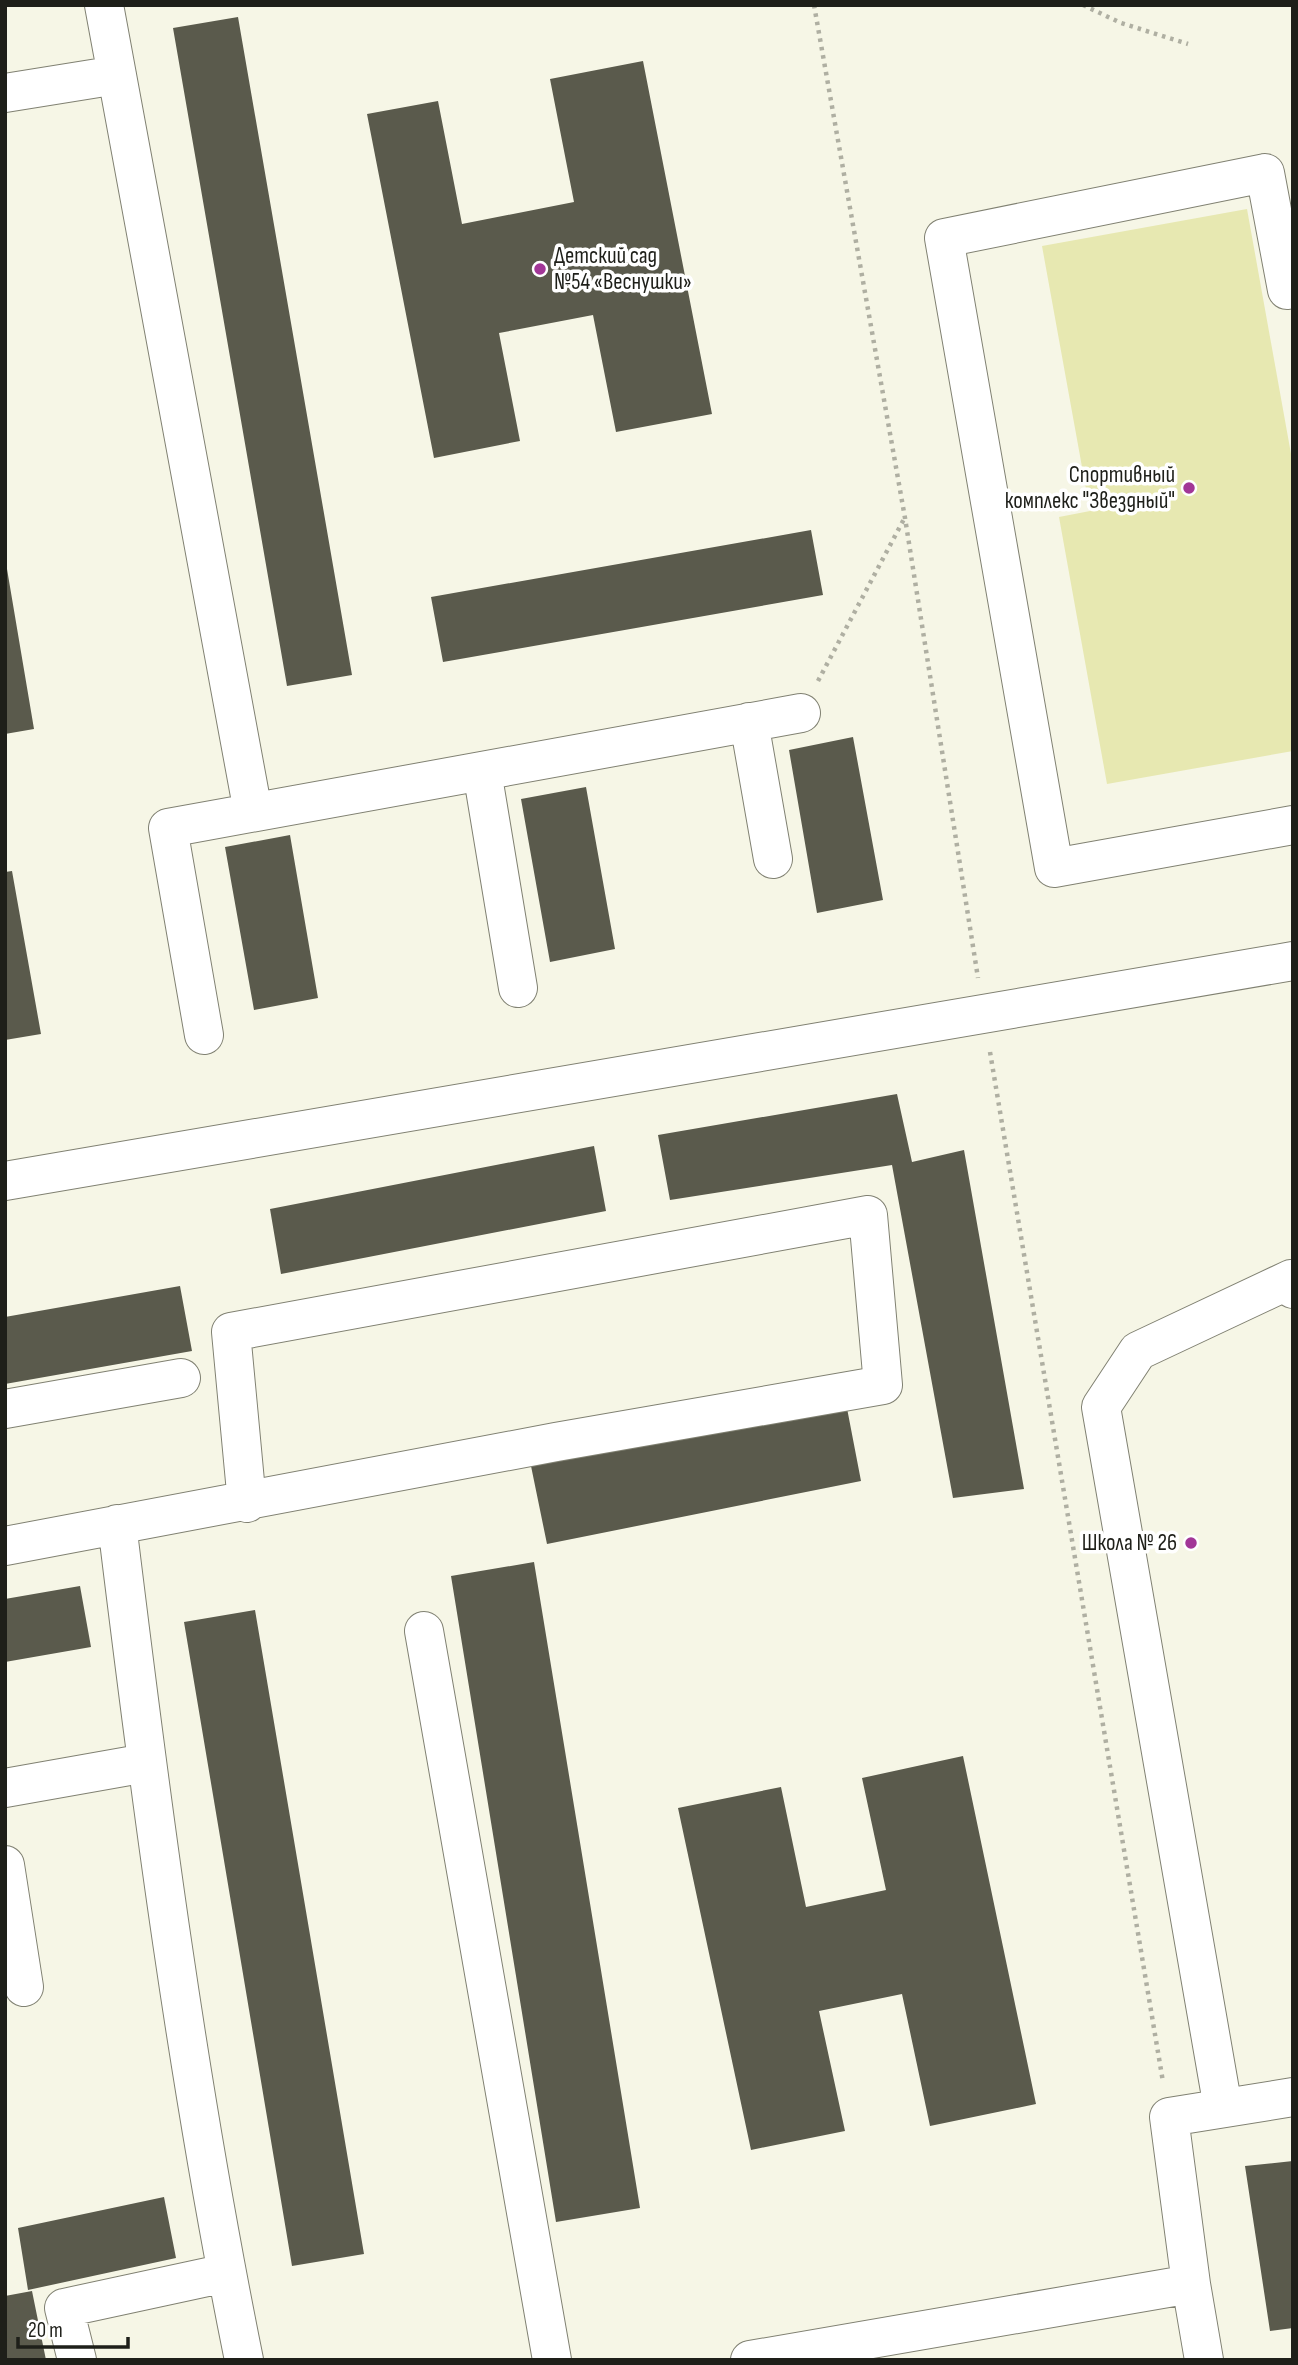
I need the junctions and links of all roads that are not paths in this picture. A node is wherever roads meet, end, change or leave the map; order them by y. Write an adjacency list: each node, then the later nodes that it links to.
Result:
1 (104, 5): 2 (street)
2 (117, 75): 3 (street); 8 (street)
3 (5, 93)
4 (1293, 289): 9 (street)
5 (801, 713): 6 (street)
6 (749, 722): 7 (street); 10 (street)
7 (482, 771): 8 (street); 12 (street)
8 (253, 812): 13 (street)
9 (1293, 825)
10 (773, 859)
11 (1293, 961): 14 (street)
12 (518, 988)
13 (204, 1035)
14 (5, 1181)
15 (1293, 1289): 27 (street)
16 (181, 1378): 17 (street)
17 (5, 1409)
18 (247, 1503): 18 (street); 19 (street)
19 (117, 1524): 20 (street); 22 (street)
20 (5, 1546)
21 (424, 1631): 32 (street)
22 (146, 1763): 23 (street); 28 (street)
23 (5, 1788)
24 (5, 1865): 25 (street)
25 (24, 1987)
26 (1293, 2097): 27 (street)
27 (1223, 2108): 29 (street)
28 (226, 2273): 30 (street); 31 (street)
29 (1191, 2284): 33 (street); 34 (street)
30 (77, 2360)
31 (244, 2360)
32 (552, 2360)
33 (750, 2360)
34 (1204, 2360)

